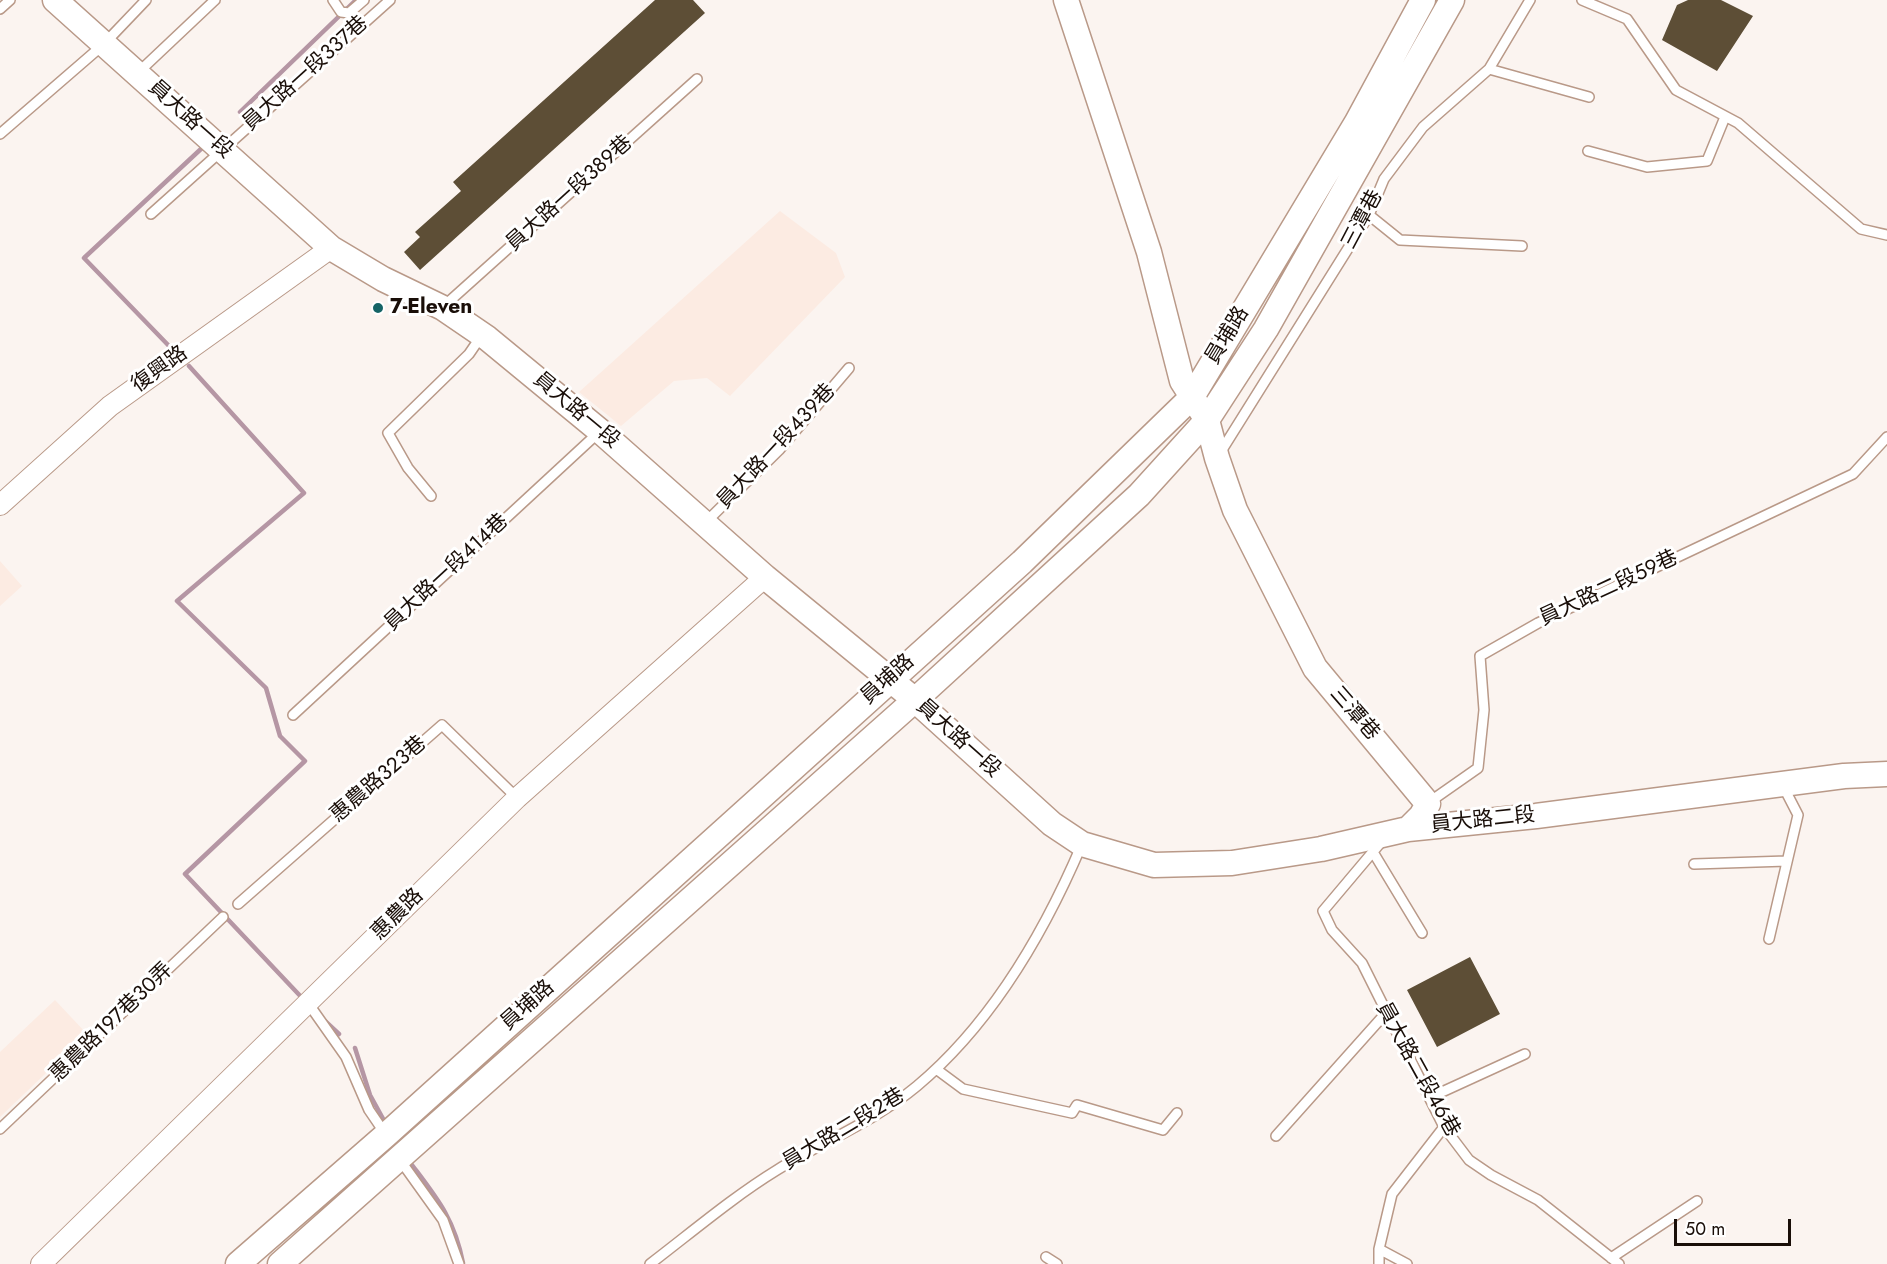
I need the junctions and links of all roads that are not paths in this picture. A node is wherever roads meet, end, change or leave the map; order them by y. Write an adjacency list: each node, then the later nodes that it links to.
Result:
1 (10, 0): 13 (lane)
2 (55, 0): 14 (street, 員大路一段)
3 (146, 0): 14 (lane)
4 (215, 0): 15 (lane)
5 (333, 0): 6 (lane)
6 (364, 0)
7 (390, 0): 21 (lane, 員大路一段337巷)
8 (1066, 0): 31 (street, 三潭巷)
9 (1423, 0): 31 (street, 員埔路)
10 (1452, 0): 32 (street, 員埔路)
11 (1530, 0): 16 (lane, 三潭巷)
12 (1582, 0): 19 (lane)
13 (0, 9)
14 (104, 44): 20 (lane); 21 (street, 員大路一段)
15 (144, 66)
16 (1488, 69): 18 (lane); 24 (lane, 三潭巷)
17 (697, 79): 28 (lane, 員大路一段389巷)
18 (1589, 97)
19 (1725, 117): 22 (lane); 25 (lane)
20 (0, 135)
21 (223, 149): 23 (lane, 員大路一段337巷); 27 (street, 員大路一段)
22 (1588, 151)
23 (151, 214)
24 (1369, 215): 26 (lane); 35 (lane, 三潭巷)
25 (1887, 235)
26 (1522, 246)
27 (331, 248): 28 (street, 員大路一段); 37 (street, 復興路)
28 (443, 308): 29 (street, 員大路一段)
29 (483, 334): 33 (street, 員大路一段); 36 (lane)
30 (849, 369): 38 (lane, 員大路一段439巷)
31 (1192, 397): 32 (street, 三潭巷); 40 (street, 員埔路)
32 (1207, 420): 35 (street, 三潭巷); 41 (street, 員埔路)
33 (600, 431): 38 (street, 員大路一段); 42 (lane, 員大路一段414巷)
34 (1887, 437): 46 (lane, 員大路二段59巷)
35 (1217, 458): 46 (street, 三潭巷)
36 (431, 496)
37 (0, 505)
38 (705, 524): 39 (street, 員大路一段)
39 (765, 577): 40 (street, 員大路一段); 45 (street, 惠農路)
40 (889, 679): 41 (street, 員大路一段); 64 (street, 員埔路)
41 (915, 700): 48 (street, 員大路一段); 64 (street, 員埔路)
42 (293, 715)
43 (1887, 774): 44 (street, 員大路二段)
44 (1782, 784): 47 (street, 員大路二段); 49 (lane)
45 (517, 798): 51 (lane, 惠農路323巷); 55 (street, 惠農路)
46 (1428, 804): 47 (street)
47 (1390, 839): 48 (street, 員大路二段); 53 (lane); 56 (lane, 員大路二段46巷)
48 (1082, 844): 58 (lane, 員大路二段2巷)
49 (1787, 861): 50 (lane); 54 (lane)
50 (1694, 864)
51 (238, 904)
52 (223, 917): 62 (lane, 惠農路197巷30弄)
53 (1422, 933)
54 (1769, 939)
55 (308, 1004): 64 (lane); 69 (street, 惠農路)
56 (1385, 1014): 59 (lane, 員大路二段46巷); 63 (lane)
57 (1525, 1054): 59 (lane)
58 (936, 1069): 60 (lane); 73 (lane, 員大路二段2巷)
59 (1431, 1097): 61 (lane, 員大路二段46巷)
60 (1177, 1113)
61 (1444, 1127): 66 (lane); 68 (lane, 員大路二段46巷)
62 (0, 1130)
63 (1276, 1136)
64 (392, 1146): 70 (street, 員埔路); 71 (street, 員埔路); 72 (lane)
65 (1697, 1201): 68 (lane)
66 (1379, 1249): 75 (lane); 76 (lane)
67 (1046, 1257): 74 (lane)
68 (1615, 1261)
69 (41, 1264)
70 (238, 1264)
71 (280, 1264)
72 (459, 1264)
73 (650, 1264)
74 (1057, 1264)
75 (1379, 1264)
76 (1407, 1264)

